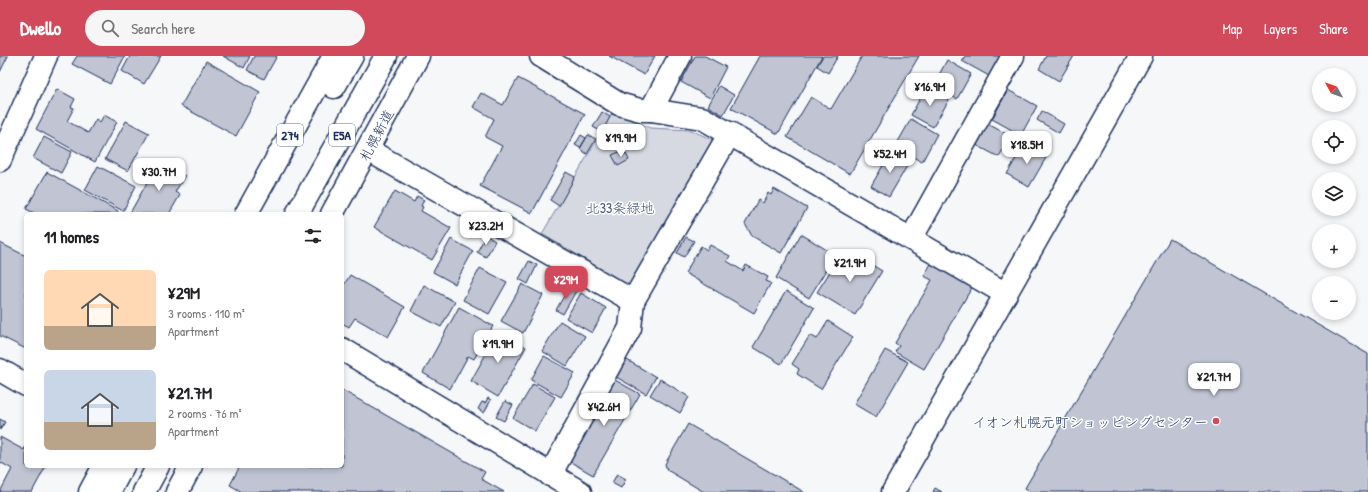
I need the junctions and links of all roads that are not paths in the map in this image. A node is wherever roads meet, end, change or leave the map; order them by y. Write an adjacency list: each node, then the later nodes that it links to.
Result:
1 (46, 56): 12 (main road)
2 (337, 56): 13 (main road, 274); 14 (main road, E5A)
3 (386, 56): 15 (main road, E5A)
4 (418, 56): 11 (main road, 札幌新道)
5 (541, 56): 9 (main road)
6 (680, 56): 9 (main road)
7 (1013, 56): 17 (main road)
8 (1140, 56): 18 (main road)
9 (651, 110): 10 (main road)
10 (730, 133): 17 (main road); 19 (main road)
11 (368, 150): 16 (main road, 札幌新道); 19 (main road)
12 (0, 160)
13 (247, 212)
14 (264, 212)
15 (299, 212)
16 (333, 212)
17 (911, 238): 18 (main road)
18 (1006, 294): 33 (main road)
19 (633, 301): 27 (main road)
20 (344, 350): 27 (main road)
21 (0, 370): 22 (main road)
22 (24, 384)
23 (103, 468): 29 (main road)
24 (122, 468): 30 (main road)
25 (157, 468): 31 (main road)
26 (190, 468): 32 (main road)
27 (550, 476): 28 (main road)
28 (575, 491)
29 (90, 492)
30 (109, 492)
31 (144, 492)
32 (177, 492)
33 (893, 492)

